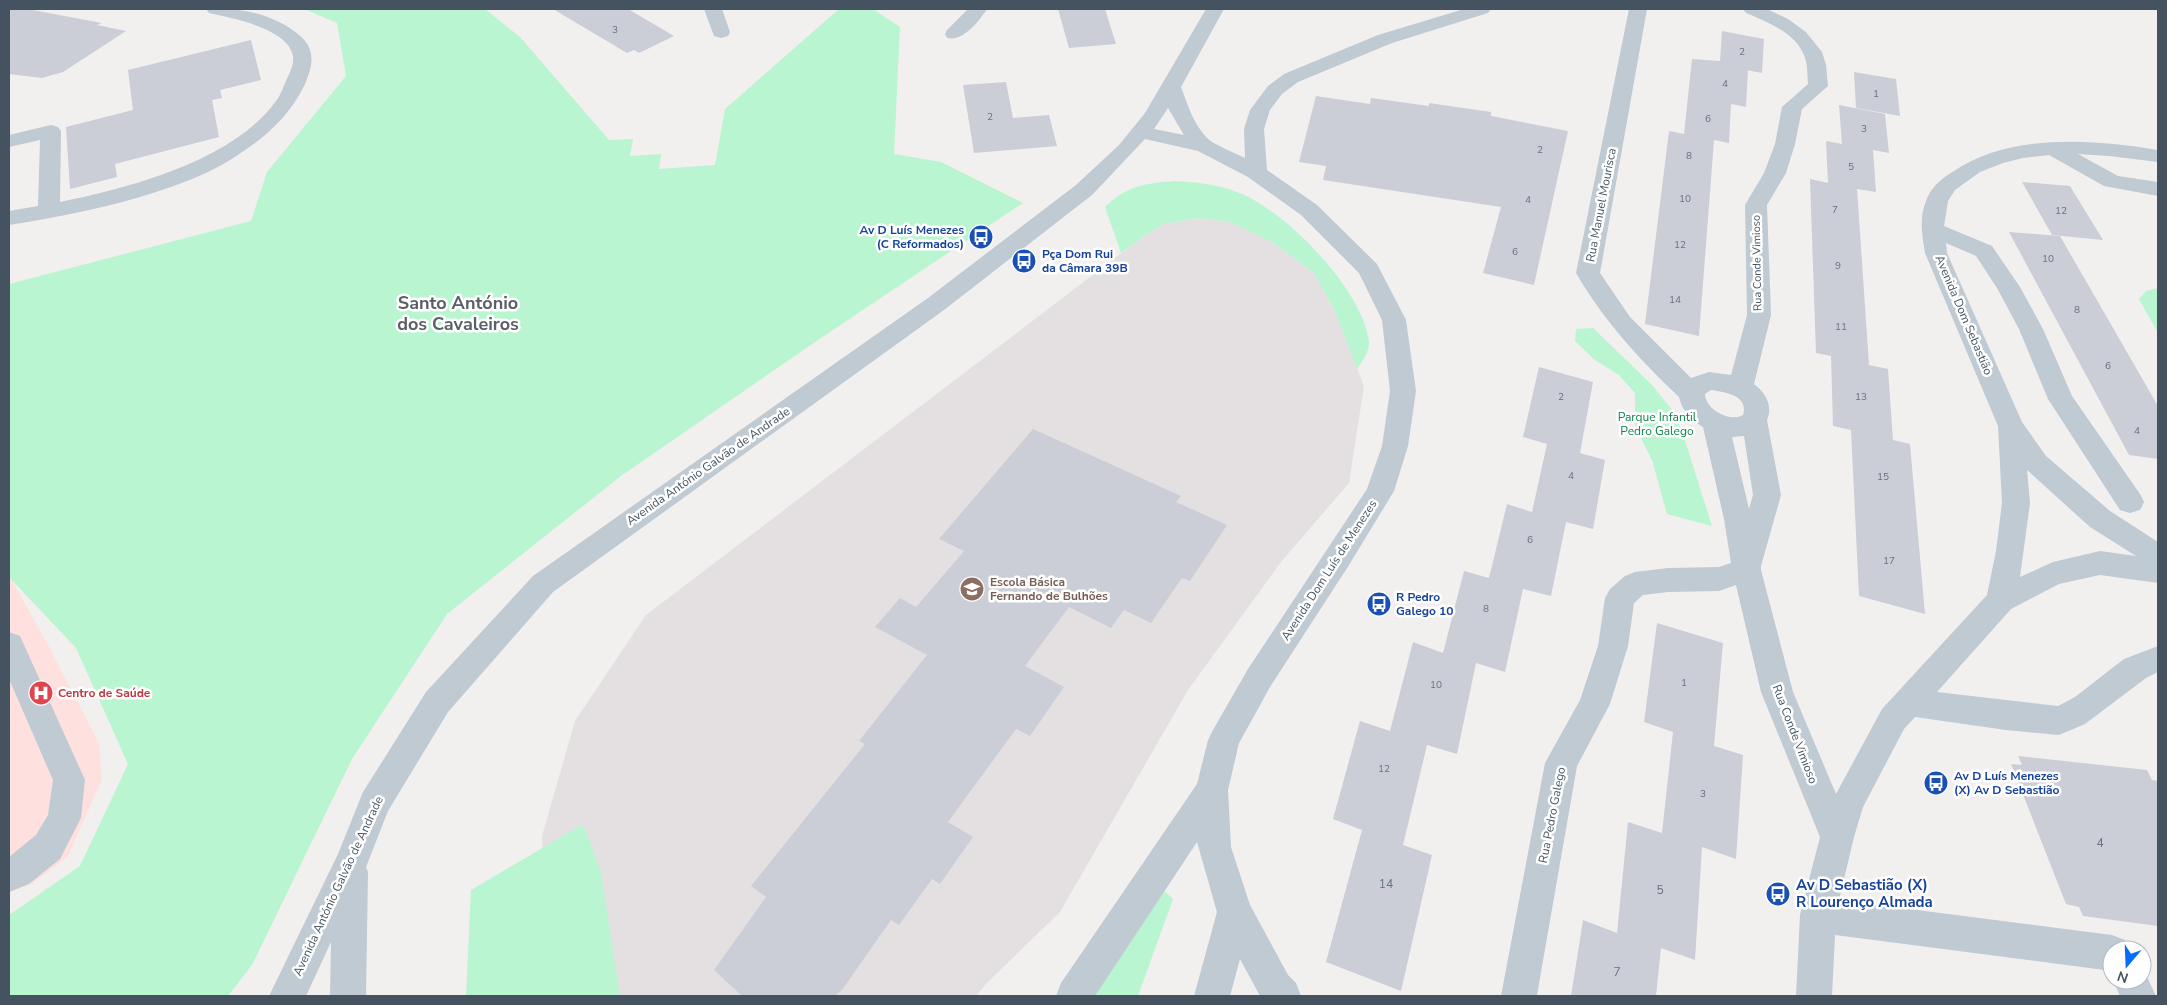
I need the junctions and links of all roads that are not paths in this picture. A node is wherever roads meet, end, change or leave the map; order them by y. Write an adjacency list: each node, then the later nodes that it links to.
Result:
1 (215, 9): 18 (street)
2 (713, 9): 8 (street)
3 (978, 9): 9 (street)
4 (1210, 9): 10 (street, Avenida António Galvão de Andrade)
5 (1482, 9): 16 (street)
6 (1638, 9): 22 (street, Rua Manuel Mourisca)
7 (1752, 9): 21 (street, Rua Conde Vimioso)
8 (721, 32)
9 (954, 34)
10 (1170, 87): 12 (street, Avenida António Galvão de Andrade); 13 (street, Avenida Dom Luís de Menezes)
11 (9, 141): 18 (street)
12 (1133, 141): 13 (street, Avenida Dom Luís de Menezes); 16 (street, Avenida Dom Luís de Menezes); 36 (street, Avenida António Galvão de Andrade)
13 (1205, 146): 16 (street, Avenida Dom Luís de Menezes)
14 (2051, 148): 15 (street, Avenida Dom Sebastião); 17 (street); 20 (street, Avenida Dom Sebastião)
15 (2158, 156)
16 (1256, 172): 34 (street, Avenida Dom Luís de Menezes)
17 (2156, 193)
18 (49, 212): 19 (street)
19 (9, 218)
20 (1931, 229): 25 (street, Avenida Dom Sebastião); 26 (street)
21 (1741, 388): 22 (street); 23 (street, Rua Conde Vimioso)
22 (1692, 394): 24 (street)
23 (1754, 421): 24 (street); 28 (street, Rua Conde Vimioso)
24 (1715, 422): 28 (street, Rua Conde Vimioso)
25 (2011, 426): 27 (street); 30 (street)
26 (2130, 502)
27 (2158, 556)
28 (1747, 570): 35 (street, Rua Conde Vimioso); 41 (street, Rua Pedro Galego)
29 (2158, 571): 30 (street)
30 (2001, 600): 33 (street)
31 (9, 645): 37 (street)
32 (2158, 659): 33 (street)
33 (1909, 702): 35 (street)
34 (1212, 790): 38 (street, Avenida Dom Luís de Menezes); 44 (street)
35 (1837, 837): 39 (street)
36 (351, 863): 42 (street, Avenida António Galvão de Andrade); 43 (street)
37 (9, 875)
38 (1235, 912): 45 (street); 46 (street, Avenida Dom Luís de Menezes)
39 (1818, 915): 40 (street); 47 (street)
40 (2102, 951)
41 (1519, 995)
42 (287, 996)
43 (348, 996)
44 (1074, 996)
45 (1212, 996)
46 (1283, 996)
47 (1814, 996)

